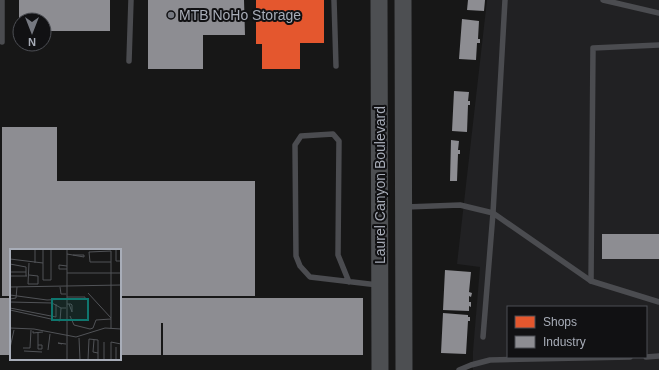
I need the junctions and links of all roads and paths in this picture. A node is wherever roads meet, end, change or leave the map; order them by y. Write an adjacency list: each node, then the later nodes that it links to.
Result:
1 (2, 0): 9 (lane)
2 (131, 0): 11 (lane)
3 (334, 0): 12 (lane)
4 (379, 0): 17 (main road, Laurel Canyon Boulevard)
5 (403, 0): 13 (main road, Laurel Canyon Boulevard)
6 (505, 0): 14 (lane)
7 (603, 0): 8 (lane)
8 (659, 13)
9 (2, 42)
10 (659, 45): 15 (lane)
11 (129, 62)
12 (336, 66)
13 (404, 207): 14 (lane); 18 (main road, Laurel Canyon Boulevard)
14 (493, 213): 15 (lane); 20 (lane)
15 (591, 281): 19 (lane)
16 (349, 282): 16 (lane); 17 (lane)
17 (380, 285): 18 (main road); 24 (main road, Laurel Canyon Boulevard)
18 (404, 285): 25 (main road, Laurel Canyon Boulevard)
19 (659, 302)
20 (483, 336)
21 (659, 356): 22 (lane)
22 (647, 357)
23 (583, 358): 26 (lane)
24 (380, 370)
25 (404, 370)
26 (459, 370)

